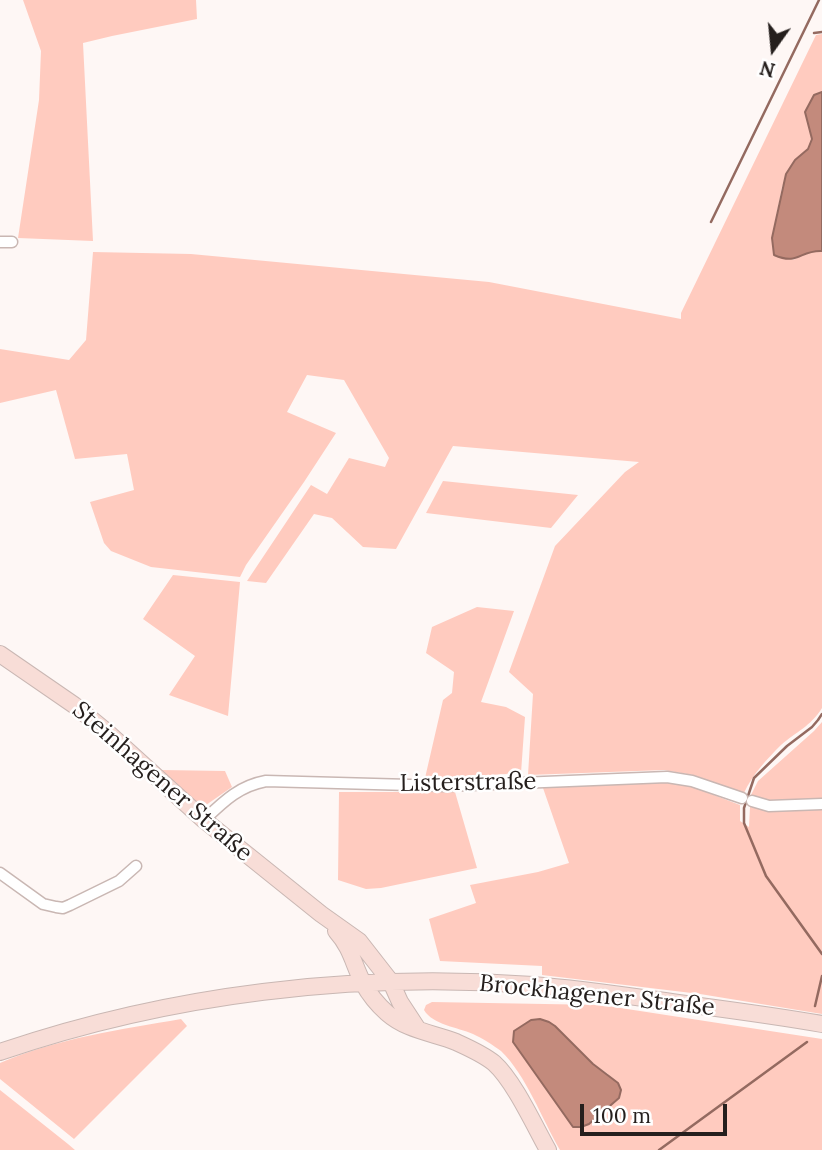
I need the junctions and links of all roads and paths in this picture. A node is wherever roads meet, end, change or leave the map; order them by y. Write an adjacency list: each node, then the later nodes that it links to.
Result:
1 (0, 654): 3 (main road, Steinhagener Straße)
2 (822, 803): 3 (street, Listerstraße)
3 (204, 820): 6 (main road, Steinhagener Straße)
4 (136, 866): 5 (street)
5 (0, 873)
6 (321, 914): 7 (main road, Steinhagener Straße); 8 (main road, Steinhagener Straße)
7 (391, 982): 8 (main road, Brockhagener Straße); 9 (main road, Brockhagener Straße); 10 (main road, Steinhagener Straße)
8 (363, 983): 10 (main road, Steinhagener Straße); 11 (main road, Brockhagener Straße)
9 (822, 1024)
10 (417, 1028): 12 (main road, Steinhagener Straße)
11 (0, 1052)
12 (548, 1150)

